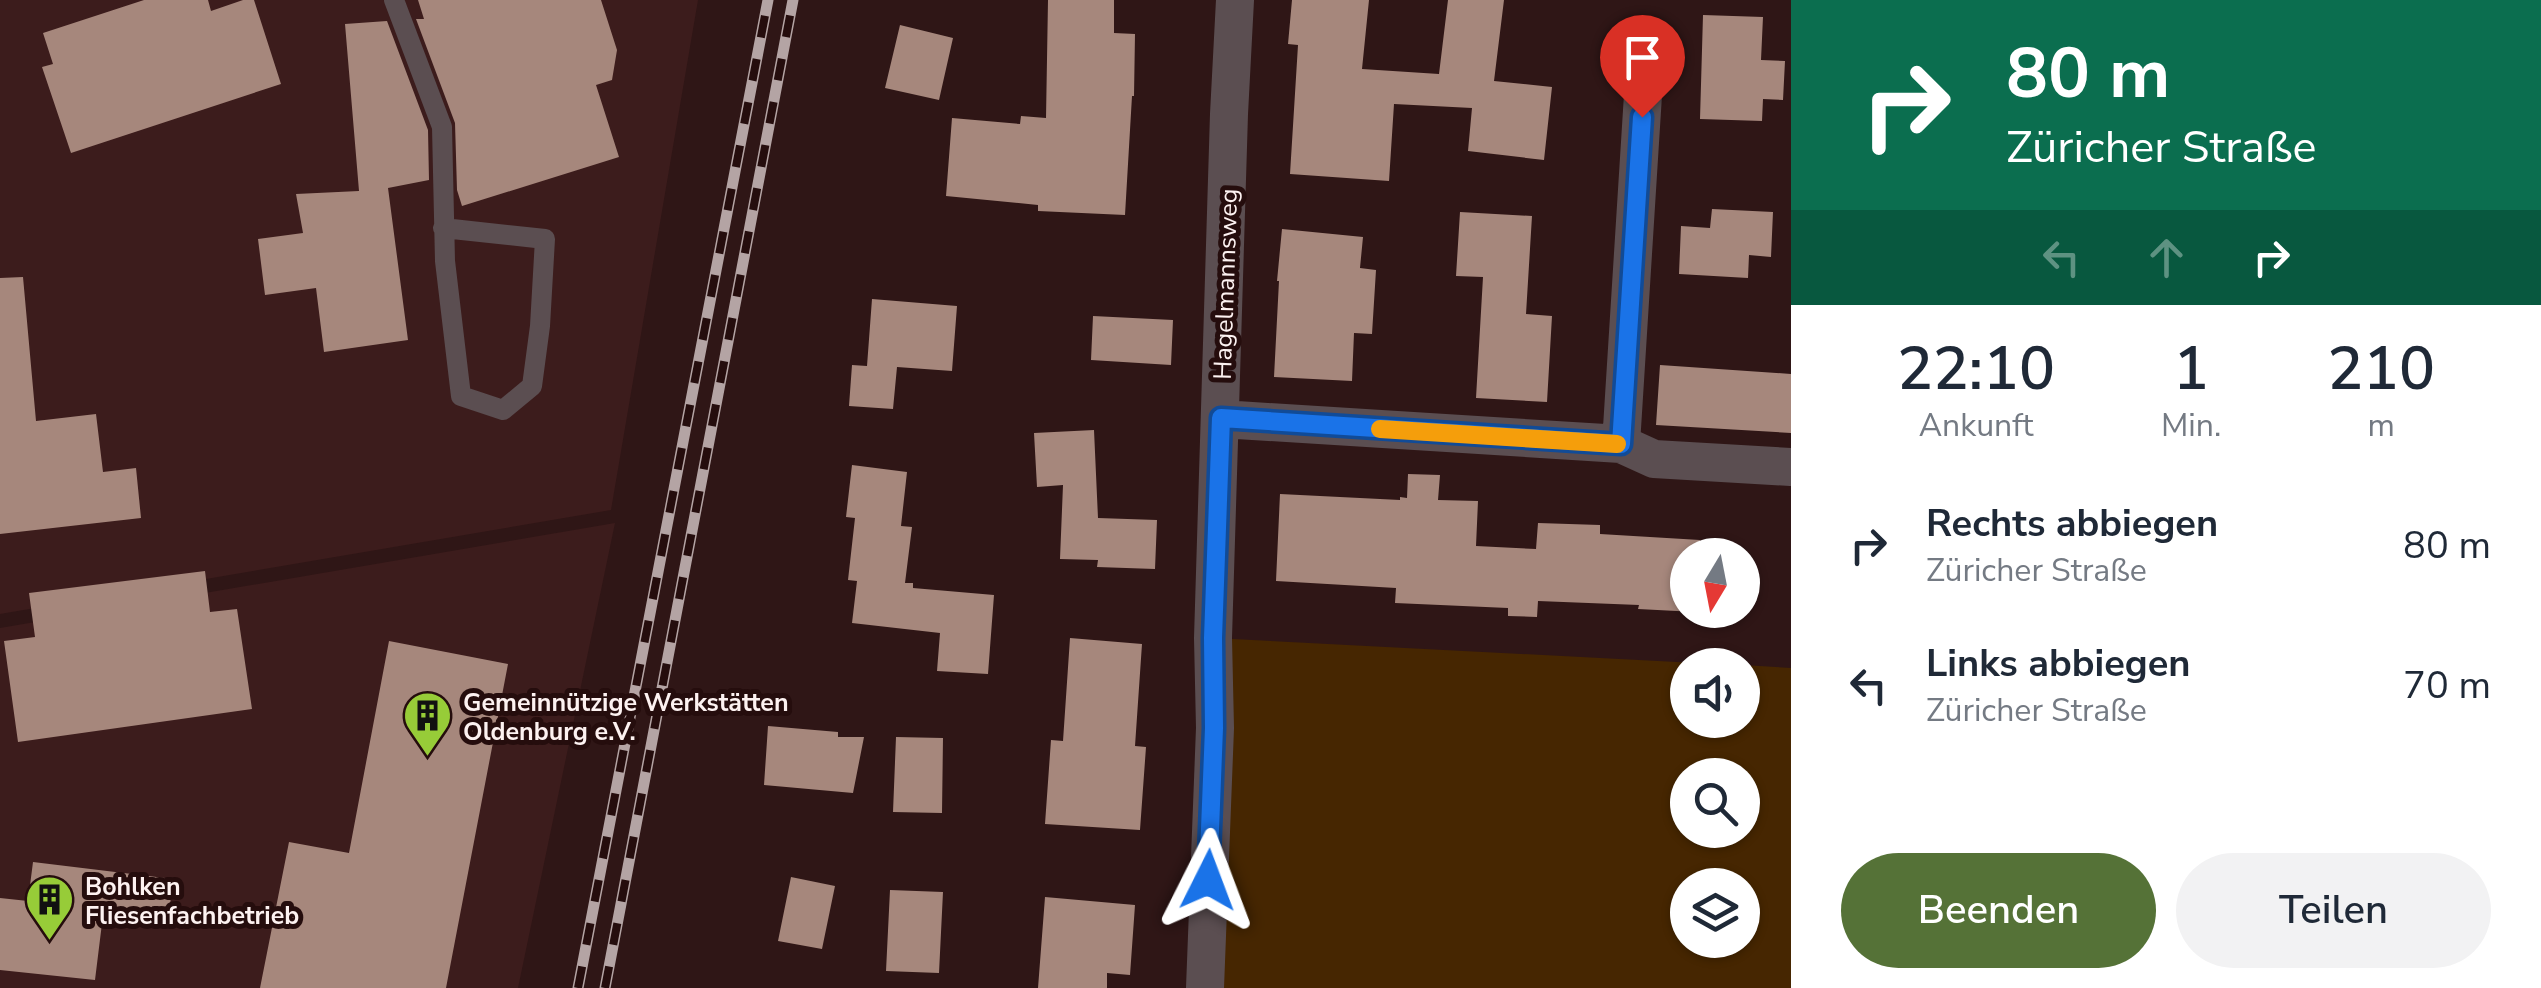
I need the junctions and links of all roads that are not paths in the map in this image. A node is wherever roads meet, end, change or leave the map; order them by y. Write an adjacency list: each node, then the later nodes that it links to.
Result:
1 (394, 0): 4 (lane)
2 (1235, 0): 5 (street, Hagelmannsweg)
3 (1645, 63): 6 (street)
4 (443, 228): 4 (lane)
5 (1221, 418): 6 (street); 8 (street, Hagelmannsweg)
6 (1621, 444): 7 (street)
7 (1791, 467)
8 (1205, 988)

